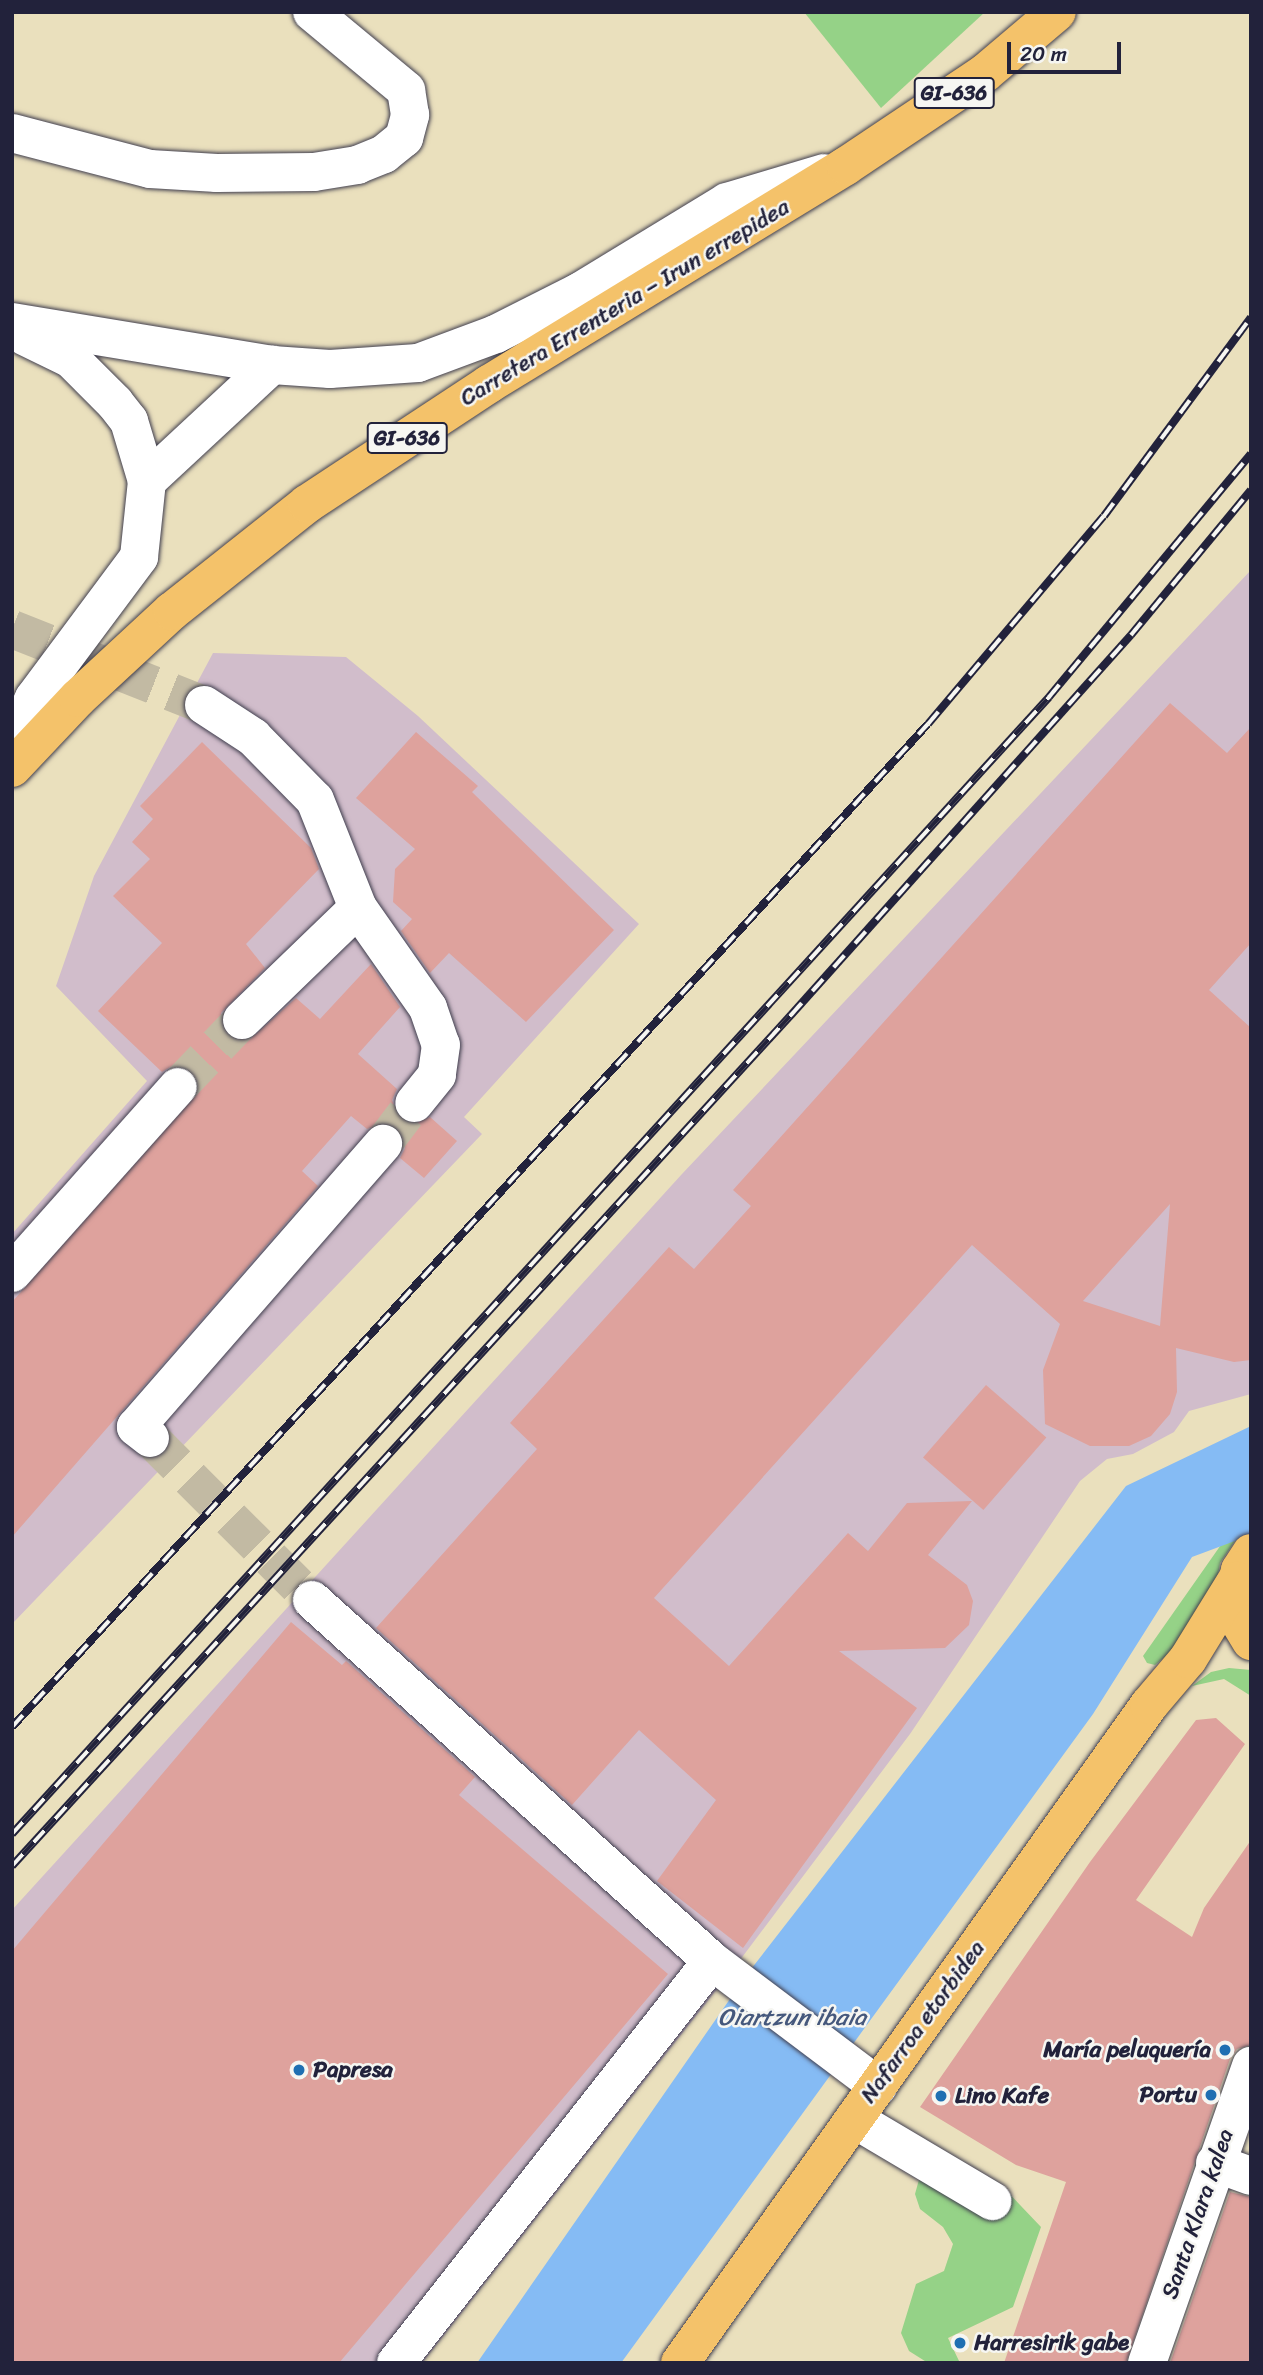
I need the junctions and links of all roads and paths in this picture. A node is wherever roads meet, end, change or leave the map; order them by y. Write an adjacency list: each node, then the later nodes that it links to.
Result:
1 (313, 12): 3 (street)
2 (1057, 12): 4 (main road, Carretera Errenteria – Irun errepidea / GI-636)
3 (12, 133)
4 (846, 166): 7 (street); 11 (main road, Carretera Errenteria – Irun errepidea / GI-636)
5 (12, 321): 7 (street)
6 (12, 331): 8 (street)
7 (272, 365): 8 (street)
8 (148, 481): 10 (street)
9 (204, 705): 12 (street)
10 (12, 744)
11 (12, 768)
12 (358, 908): 13 (street); 15 (street)
13 (242, 1020)
14 (178, 1087): 17 (street)
15 (414, 1103)
16 (383, 1144): 18 (street)
17 (12, 1273)
18 (150, 1438)
19 (1243, 1567): 21 (main road); 23 (main road, Nafarroa etorbidea)
20 (312, 1600): 24 (street)
21 (1251, 1641)
22 (1251, 1647): 23 (main road, Nafarroa etorbidea)
23 (1169, 1682): 26 (main road, Nafarroa etorbidea)
24 (723, 1969): 26 (street); 31 (street)
25 (1251, 2066): 28 (street, Santa Klara kalea)
26 (863, 2075): 27 (main road, Nafarroa etorbidea)
27 (854, 2119): 30 (street); 32 (main road, Nafarroa etorbidea)
28 (1215, 2163): 29 (street); 33 (street, Santa Klara kalea)
29 (1251, 2176)
30 (992, 2201)
31 (396, 2363)
32 (680, 2363)
33 (1147, 2363)

